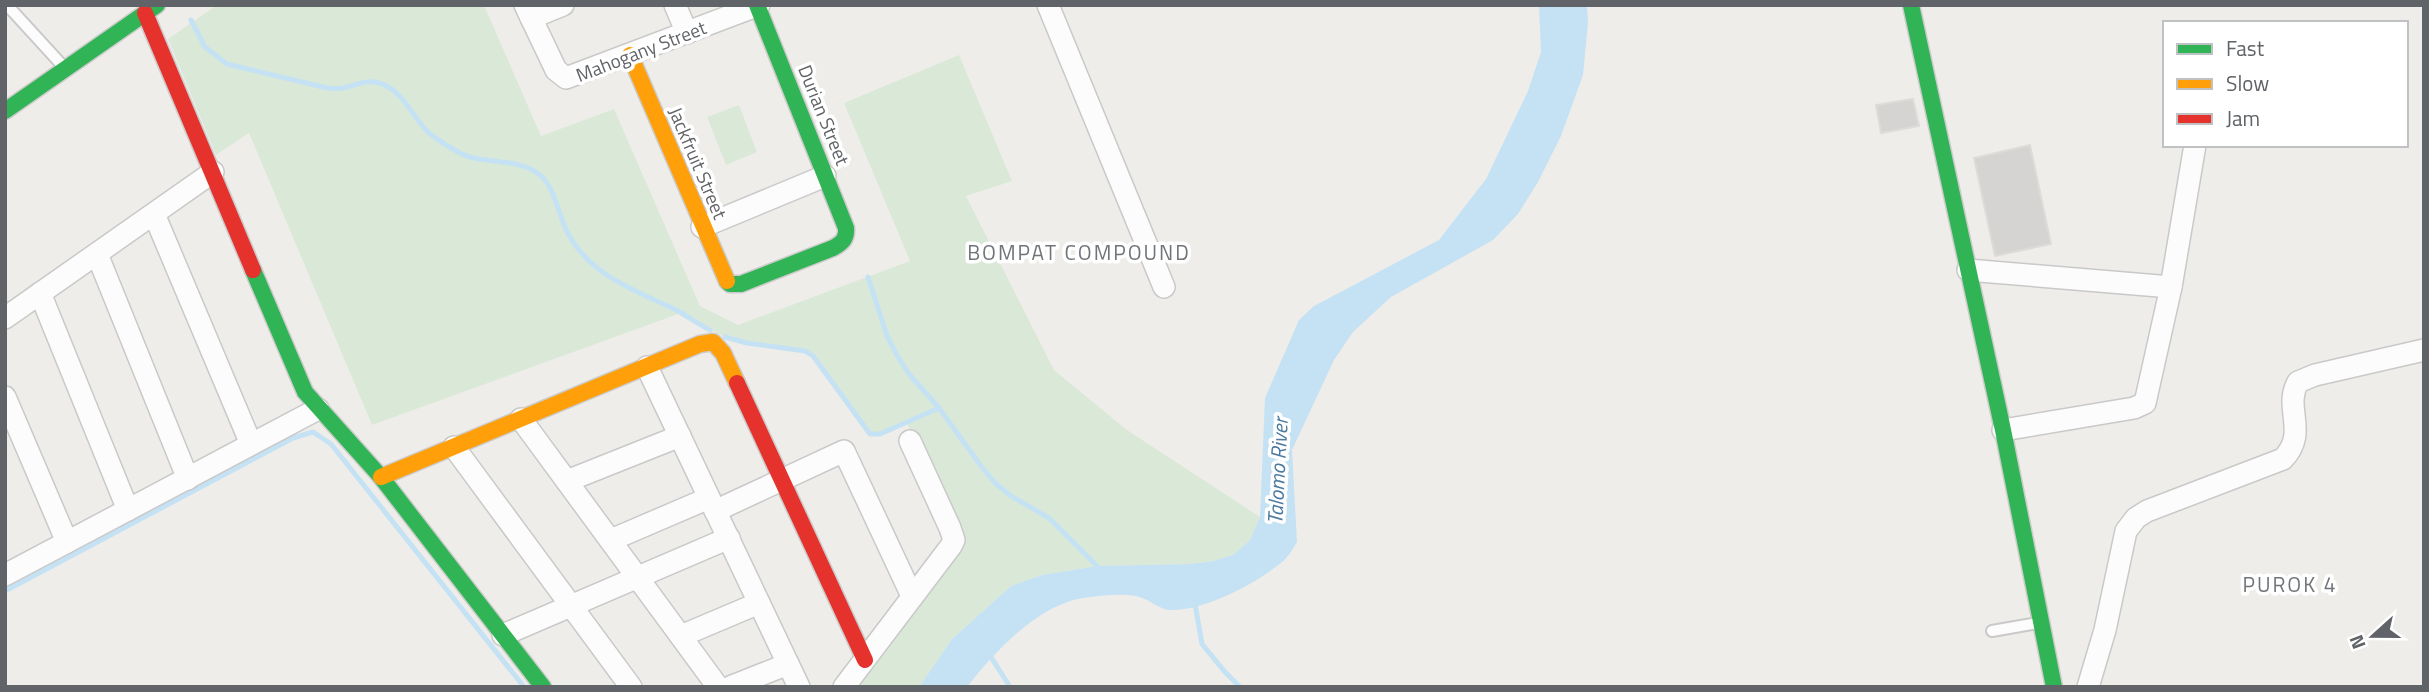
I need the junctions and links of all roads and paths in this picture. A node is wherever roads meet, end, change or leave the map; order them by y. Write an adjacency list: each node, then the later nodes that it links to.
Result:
1 (7, 5): 11 (lane)
2 (563, 5): 8 (street)
3 (675, 5): 9 (street)
4 (758, 5): 9 (street, Mahogany Street); 15 (main road, Durian Street)
5 (1048, 5): 21 (street)
6 (1910, 5): 19 (main road)
7 (151, 9): 11 (main road); 14 (main road)
8 (528, 11): 10 (street, Mahogany Street)
9 (687, 33): 10 (street, Mahogany Street)
10 (630, 55): 17 (main road, Jackfruit Street)
11 (66, 69): 12 (main road)
12 (5, 111)
13 (2195, 147): 22 (street)
14 (213, 172): 16 (street); 28 (main road)
15 (825, 176): 17 (street); 20 (main road, Durian Street)
16 (154, 214): 18 (street); 33 (street)
17 (702, 226): 20 (main road, Jackfruit Street)
18 (97, 254): 23 (street); 36 (street)
19 (1968, 270): 22 (street); 30 (main road)
20 (730, 284)
21 (1164, 286)
22 (2171, 287): 30 (street)
23 (40, 293): 24 (street); 40 (street)
24 (5, 318)
25 (2424, 350): 62 (street)
26 (647, 366): 29 (main road); 31 (street); 37 (main road)
27 (5, 397): 43 (street)
28 (318, 409): 33 (street); 35 (main road)
29 (522, 419): 34 (main road); 38 (street)
30 (2003, 430): 49 (main road)
31 (680, 436): 38 (street); 39 (street)
32 (910, 441): 46 (street)
33 (251, 444): 36 (street)
34 (454, 447): 35 (main road); 48 (street)
35 (381, 477): 51 (main road)
36 (188, 479): 40 (street)
37 (782, 480): 39 (street); 46 (street); 53 (main road)
38 (567, 481): 42 (street)
39 (712, 504): 41 (street); 42 (street)
40 (128, 510): 43 (street)
41 (729, 538): 45 (street); 47 (street)
42 (611, 540): 45 (street)
43 (67, 542): 44 (street)
44 (6, 573)
45 (638, 577): 48 (street); 52 (street)
46 (912, 596): 53 (street)
47 (759, 603): 52 (street); 54 (street)
48 (571, 606): 51 (street); 56 (street)
49 (2042, 622): 50 (lane); 61 (main road)
50 (1992, 631)
51 (503, 635): 55 (main road)
52 (681, 636): 57 (street)
53 (865, 660): 60 (street)
54 (788, 664): 58 (street); 59 (street)
55 (543, 687)
56 (632, 687)
57 (718, 687)
58 (730, 687)
59 (799, 687)
60 (844, 687)
61 (2054, 687)
62 (2088, 687)

